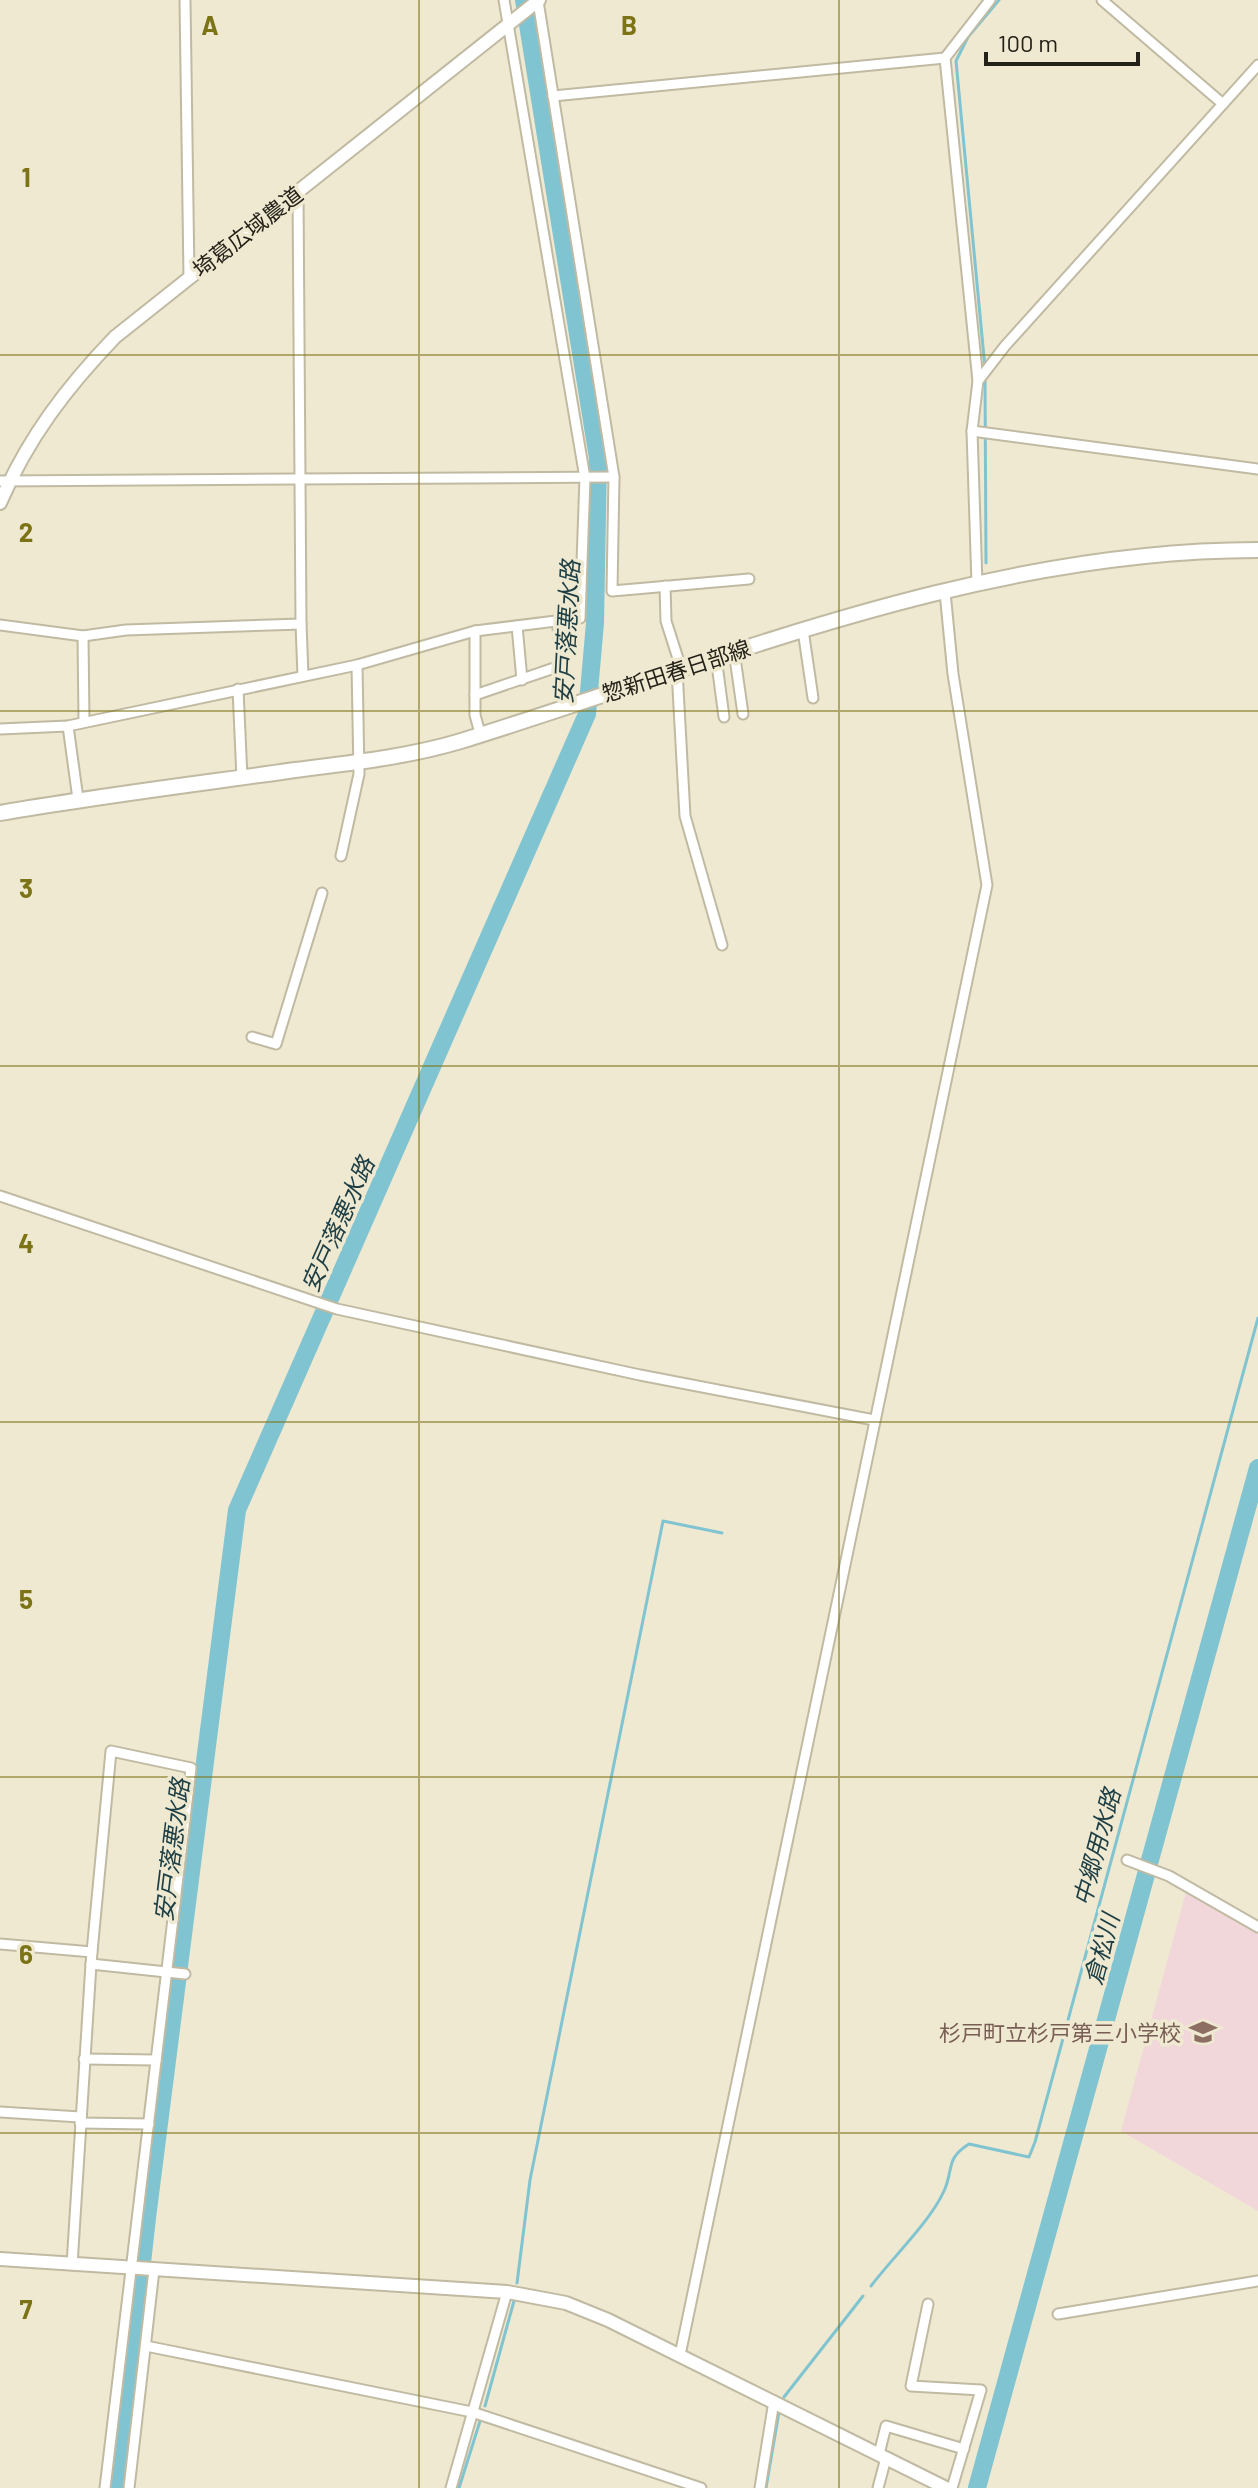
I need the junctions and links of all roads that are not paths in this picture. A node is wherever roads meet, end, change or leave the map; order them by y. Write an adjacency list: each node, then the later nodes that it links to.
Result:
1 (185, 0): 12 (street)
2 (504, 0): 6 (street)
3 (990, 0): 7 (street)
4 (1102, 0): 10 (street)
5 (537, 2): 6 (street, 埼葛広域農道); 9 (street)
6 (511, 22): 11 (street, 埼葛広域農道); 17 (street)
7 (945, 58): 9 (street); 13 (street)
8 (1258, 65): 10 (street)
9 (553, 96): 16 (street)
10 (1223, 104): 13 (street)
11 (298, 191): 12 (street, 埼葛広域農道); 18 (street)
12 (189, 277): 19 (street, 埼葛広域農道)
13 (978, 381): 14 (street)
14 (972, 431): 15 (street); 23 (street)
15 (1258, 469)
16 (614, 477): 17 (street); 24 (street)
17 (585, 478): 18 (street); 26 (street)
18 (301, 479): 19 (street); 27 (street)
19 (5, 481): 20 (street, 埼葛広域農道)
20 (0, 503)
21 (1258, 550): 23 (main road, 惣新田春日部線)
22 (749, 579): 24 (street)
23 (977, 584): 25 (main road, 惣新田春日部線)
24 (665, 586): 36 (street)
25 (945, 592): 30 (main road, 惣新田春日部線); 57 (street)
26 (557, 621): 29 (street); 38 (street)
27 (301, 624): 32 (street); 37 (street)
28 (0, 625): 32 (street)
29 (517, 626): 31 (street); 38 (street)
30 (803, 630): 33 (main road, 惣新田春日部線); 41 (street)
31 (475, 631): 35 (street); 40 (street)
32 (83, 636): 44 (street)
33 (734, 651): 34 (main road, 惣新田春日部線); 42 (street)
34 (716, 657): 36 (main road, 惣新田春日部線); 43 (street)
35 (357, 665): 37 (street); 48 (street)
36 (679, 669): 47 (main road, 惣新田春日部線); 54 (street)
37 (303, 676): 39 (street)
38 (522, 680): 40 (street)
39 (238, 689): 44 (street); 49 (street)
40 (475, 695): 47 (street)
41 (813, 698)
42 (743, 714)
43 (724, 717)
44 (84, 721): 45 (street)
45 (68, 726): 46 (street); 50 (street)
46 (0, 729)
47 (480, 733): 48 (main road, 惣新田春日部線)
48 (359, 762): 49 (main road, 惣新田春日部線); 52 (street)
49 (242, 778): 50 (main road, 惣新田春日部線)
50 (78, 799): 51 (main road, 惣新田春日部線)
51 (0, 813)
52 (341, 856)
53 (322, 893): 55 (street)
54 (722, 945)
55 (252, 1037)
56 (0, 1196): 57 (street)
57 (874, 1420): 79 (street)
58 (1127, 1860): 59 (street)
59 (1258, 1927)
60 (0, 1944): 61 (street)
61 (92, 1952): 62 (street); 63 (street)
62 (91, 1964): 63 (street); 65 (street)
63 (167, 1972): 64 (street); 66 (street)
64 (185, 1974)
65 (84, 2059): 66 (street); 68 (street)
66 (156, 2060): 69 (street)
67 (0, 2112): 68 (street)
68 (80, 2120): 69 (street); 71 (street)
69 (149, 2124): 72 (street)
70 (0, 2259): 71 (street)
71 (72, 2265): 72 (street)
72 (133, 2268): 73 (street); 84 (street)
73 (153, 2270): 75 (street); 78 (street)
74 (1258, 2281): 77 (street)
75 (507, 2292): 79 (street); 81 (street)
76 (928, 2304): 82 (street)
77 (1058, 2314)
78 (146, 2346): 81 (street); 85 (street)
79 (680, 2355): 80 (street)
80 (774, 2401): 83 (street); 88 (street)
81 (472, 2412): 86 (street); 87 (street)
82 (964, 2449): 83 (street); 90 (street)
83 (883, 2456): 89 (street); 90 (street)
84 (105, 2488)
85 (129, 2488)
86 (451, 2488)
87 (701, 2488)
88 (760, 2488)
89 (878, 2488)
90 (949, 2488)

